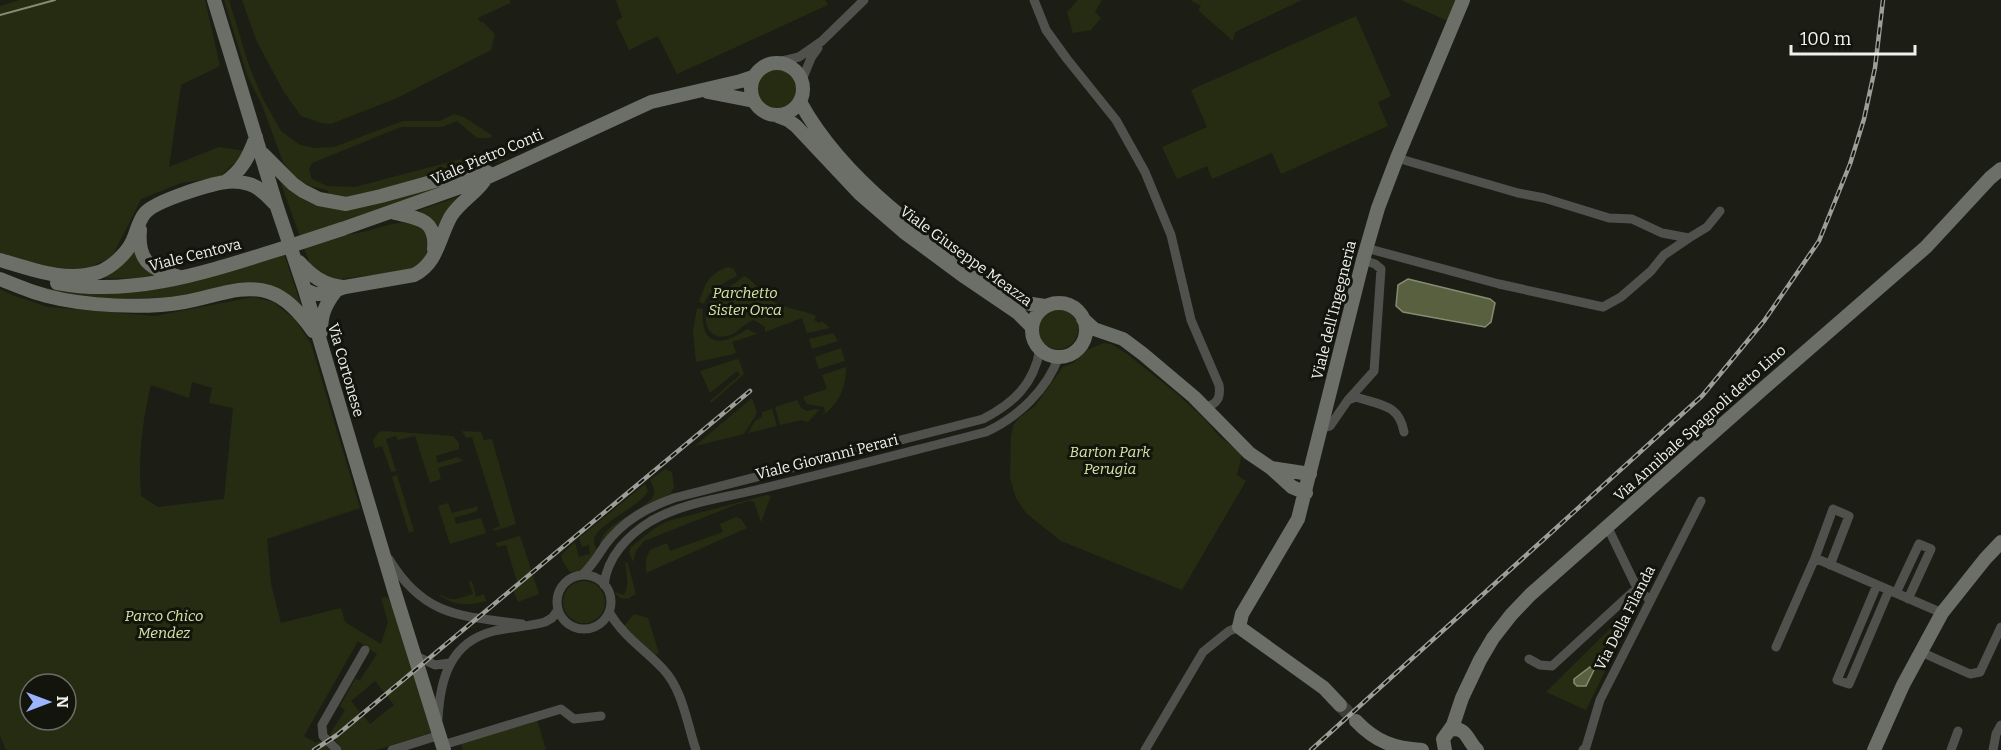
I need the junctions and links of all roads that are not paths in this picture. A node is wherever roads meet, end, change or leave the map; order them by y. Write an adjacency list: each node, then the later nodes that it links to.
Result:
1 (214, 0): 13 (street, Via Cortonese)
2 (864, 0): 5 (street, Viale Pietro Conti)
3 (1034, 0): 46 (street)
4 (1463, 0): 15 (street, Viale dell'Ingegneria)
5 (822, 41): 6 (street, Viale Pietro Conti); 8 (street, Viale Pietro Conti)
6 (778, 62): 7 (street, Viale Pietro Conti); 8 (street)
7 (753, 77): 9 (street, Viale Pietro Conti); 10 (street)
8 (802, 80): 11 (street, Viale Pietro Conti)
9 (694, 91): 10 (street, Viale Pietro Conti); 17 (street, Viale Pietro Conti)
10 (754, 101): 12 (street, Viale Pietro Conti)
11 (800, 102): 12 (street); 37 (street, Viale Giuseppe Meazza)
12 (775, 115): 39 (street, Viale Giuseppe Meazza)
13 (256, 137): 14 (street, Via Cortonese); 18 (street)
14 (260, 151): 17 (street); 21 (street, Via Cortonese)
15 (1397, 158): 27 (street); 29 (street, Viale dell'Ingegneria)
16 (2001, 169): 20 (street, Via Annibale Spagnoli detto Lino)
17 (501, 171): 19 (street, Viale Pietro Conti)
18 (237, 174): 21 (street); 22 (street)
19 (486, 178): 25 (street, Viale Pietro Conti); 30 (street)
20 (1995, 178): 53 (street, Via Annibale Spagnoli detto Lino)
21 (269, 180): 23 (street, Via Cortonese)
22 (225, 182): 23 (street); 26 (street)
23 (277, 207): 28 (street, Via Cortonese)
24 (1720, 211): 27 (street)
25 (393, 213): 28 (street, Viale Pietro Conti, bridge); 30 (street)
26 (141, 219): 31 (street); 33 (street)
27 (1689, 238): 29 (street)
28 (292, 251): 33 (street, Viale Centova); 35 (street, Via Cortonese); 36 (street)
29 (1365, 254): 45 (street); 47 (street, Viale dell'Ingegneria)
30 (434, 257): 36 (street)
31 (0, 260)
32 (0, 267): 33 (street, Viale Centova)
33 (182, 278)
34 (0, 279): 42 (street)
35 (305, 290): 36 (street); 42 (street, Via Cortonese)
36 (340, 290): 42 (street)
37 (1045, 306): 38 (street); 39 (street)
38 (1083, 318): 40 (street); 41 (street)
39 (1032, 327): 43 (street)
40 (1104, 334): 41 (street); 46 (street)
41 (1082, 342): 44 (street)
42 (321, 343): 55 (street, Via Cortonese)
43 (1040, 349): 44 (street); 58 (street, Viale Giovanni Perari)
44 (1059, 356): 59 (street, Viale Giovanni Perari)
45 (1348, 400): 47 (street); 48 (street)
46 (1204, 407): 49 (street)
47 (1320, 429): 50 (street, Viale dell'Ingegneria)
48 (1404, 432)
49 (1271, 468): 50 (street); 51 (street)
50 (1310, 474): 51 (street, Viale dell'Ingegneria)
51 (1305, 493): 69 (street, Viale dell'Ingegneria)
52 (1701, 501): 64 (street, Via Della Filanda)
53 (1608, 528): 61 (street); 83 (street, Via Annibale Spagnoli detto Lino)
54 (2001, 542): 67 (street)
55 (380, 544): 68 (street); 74 (street, Via Cortonese)
56 (1815, 558): 57 (street); 57 (street); 71 (street)
57 (1830, 565): 60 (street)
58 (582, 575): 59 (street); 65 (street)
59 (604, 585): 66 (street)
60 (1877, 585): 62 (street); 62 (street)
61 (1637, 588): 64 (street); 75 (street)
62 (1892, 592): 63 (street); 63 (street)
63 (1908, 599): 67 (street)
64 (1650, 600): 90 (street, Via Della Filanda)
65 (558, 610): 66 (street); 68 (street)
66 (609, 612): 86 (street)
67 (1942, 614): 73 (street)
68 (535, 625): 76 (street)
69 (1239, 627): 77 (street); 87 (street)
70 (2001, 627): 73 (street)
71 (1776, 647)
72 (364, 650): 84 (street)
73 (1921, 652): 91 (street)
74 (414, 655): 76 (street); 82 (street, Via Cortonese)
75 (1529, 659)
76 (450, 663): 82 (street)
77 (1340, 705)
78 (601, 716): 82 (street)
79 (1356, 721): 88 (street)
80 (2001, 725): 93 (street)
81 (1958, 730): 92 (street)
82 (441, 739): 85 (street)
83 (1465, 740): 89 (street, Via Annibale Spagnoli detto Lino)
84 (337, 750)
85 (392, 750)
86 (696, 750)
87 (1145, 750)
88 (1422, 750)
89 (1445, 750)
90 (1582, 750)
91 (1874, 750)
92 (1951, 750)
93 (1993, 750)

